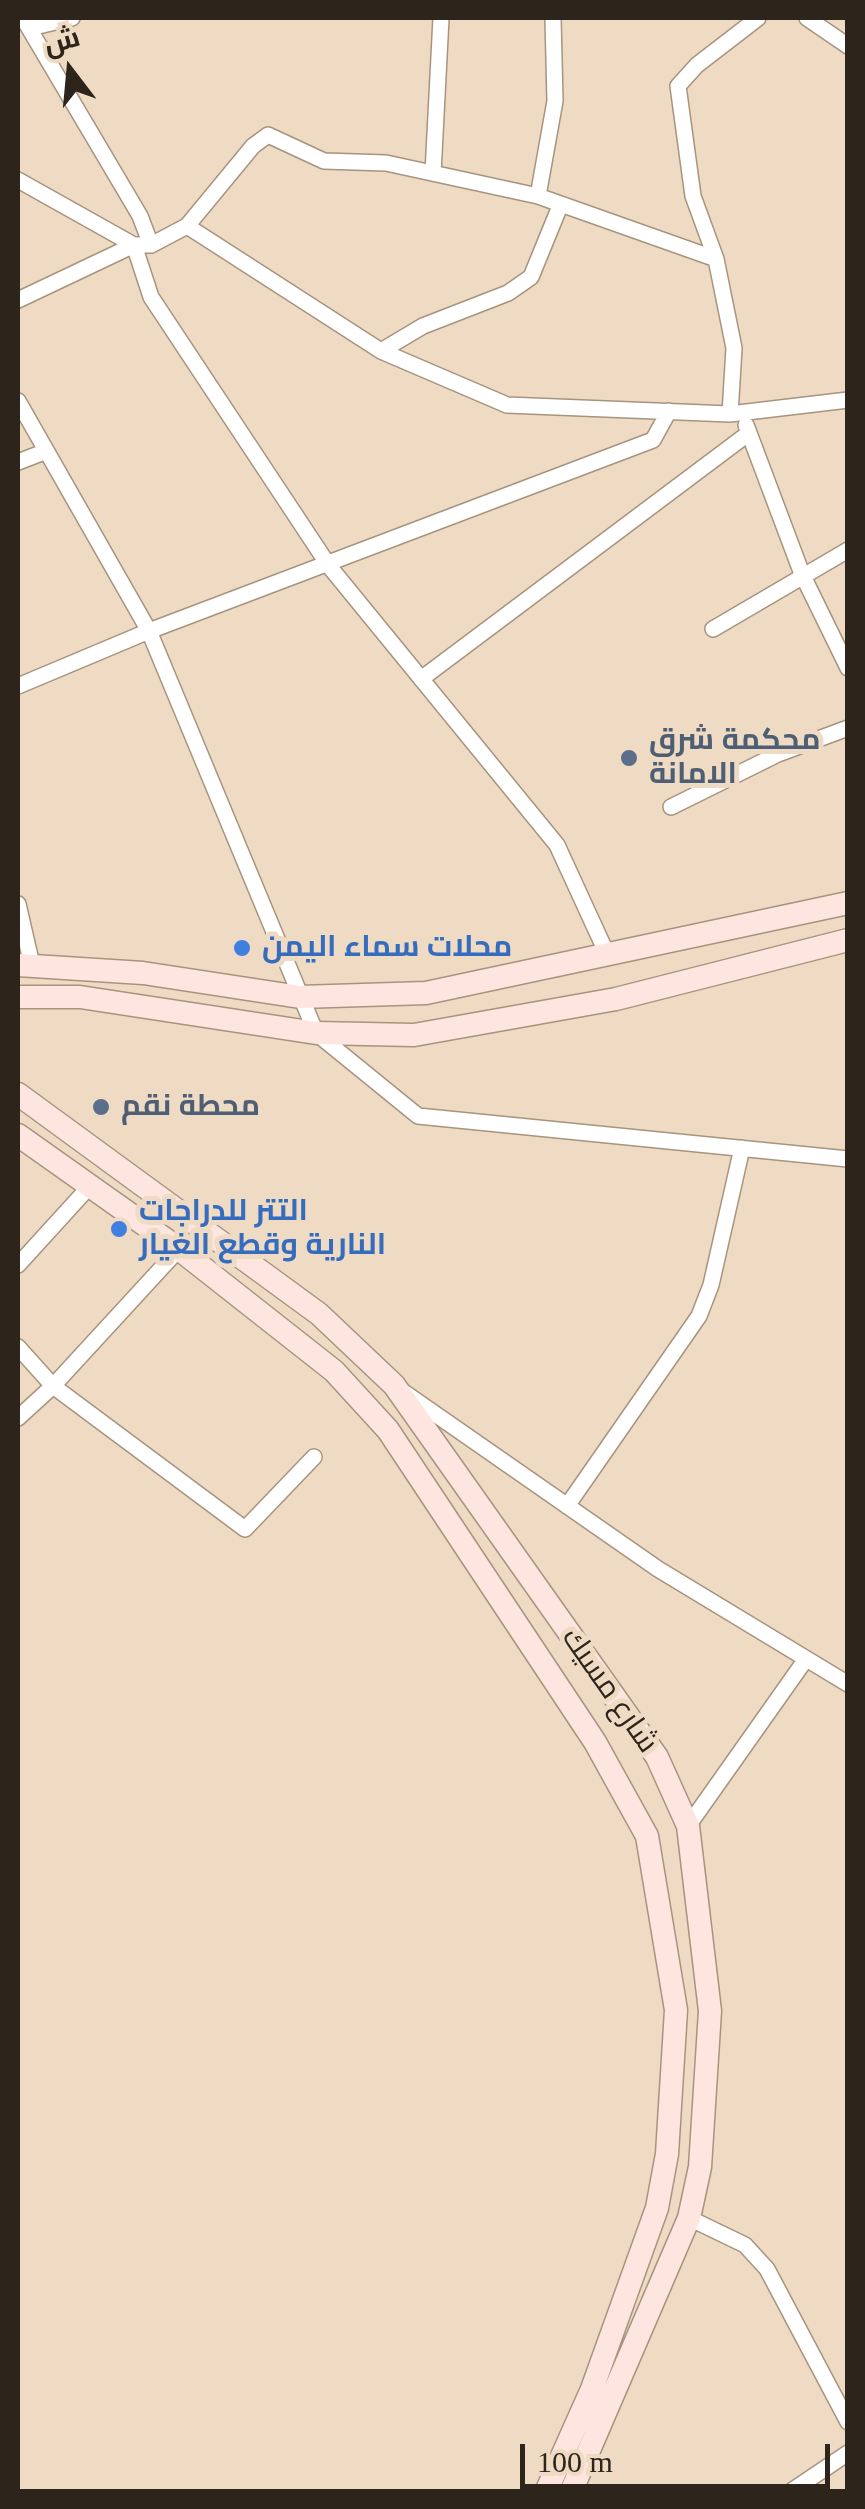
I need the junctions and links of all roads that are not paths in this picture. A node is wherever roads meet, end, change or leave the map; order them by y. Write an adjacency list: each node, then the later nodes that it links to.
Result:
1 (72, 18): 6 (street)
2 (441, 18): 8 (street)
3 (553, 18): 10 (street)
4 (758, 18): 14 (street)
5 (807, 18): 7 (street)
6 (26, 23): 13 (street)
7 (848, 46)
8 (433, 173): 10 (street); 12 (street)
9 (18, 180): 13 (street)
10 (538, 196): 11 (street)
11 (560, 206): 14 (street); 16 (street)
12 (187, 226): 13 (street); 16 (street)
13 (142, 245): 15 (street); 25 (street)
14 (716, 259): 20 (street)
15 (18, 300)
16 (381, 351): 19 (street)
17 (848, 400): 20 (street)
18 (18, 401): 22 (street)
19 (668, 411): 20 (street); 25 (street)
20 (736, 413): 21 (street)
21 (750, 433): 26 (street); 30 (street)
22 (44, 452): 23 (street); 28 (street)
23 (18, 462)
24 (848, 550): 26 (street)
25 (329, 566): 28 (street); 30 (street)
26 (802, 574): 27 (street); 29 (street)
27 (713, 629)
28 (149, 631): 31 (street); 39 (street)
29 (848, 668)
30 (421, 679): 37 (street)
31 (18, 686)
32 (848, 728): 33 (street)
33 (672, 807)
34 (848, 902): 37 (street)
35 (18, 904): 38 (street)
36 (848, 940): 41 (street)
37 (606, 954): 39 (street)
38 (25, 965): 39 (street)
39 (300, 997): 41 (street)
40 (18, 998): 41 (street)
41 (316, 1032): 44 (street)
42 (18, 1094): 50 (street, شارع مسيك)
43 (19, 1139): 46 (street, شارع مسيك)
44 (742, 1148): 45 (street); 54 (street)
45 (848, 1158)
46 (89, 1187): 47 (street, شارع مسيك); 48 (street)
47 (179, 1249): 51 (street); 61 (street, شارع مسيك)
48 (18, 1266)
49 (18, 1347): 51 (street)
50 (394, 1385): 54 (street); 57 (street, شارع مسيك)
51 (53, 1386): 52 (street); 53 (street)
52 (18, 1418)
53 (314, 1457)
54 (567, 1506): 55 (street)
55 (806, 1659): 56 (street); 57 (street)
56 (848, 1684)
57 (688, 1826): 58 (street, شارع مسيك)
58 (689, 2218): 59 (street); 62 (street, شارع مسيك)
59 (848, 2422)
60 (848, 2453): 63 (street)
61 (546, 2492)
62 (571, 2492)
63 (790, 2492)

